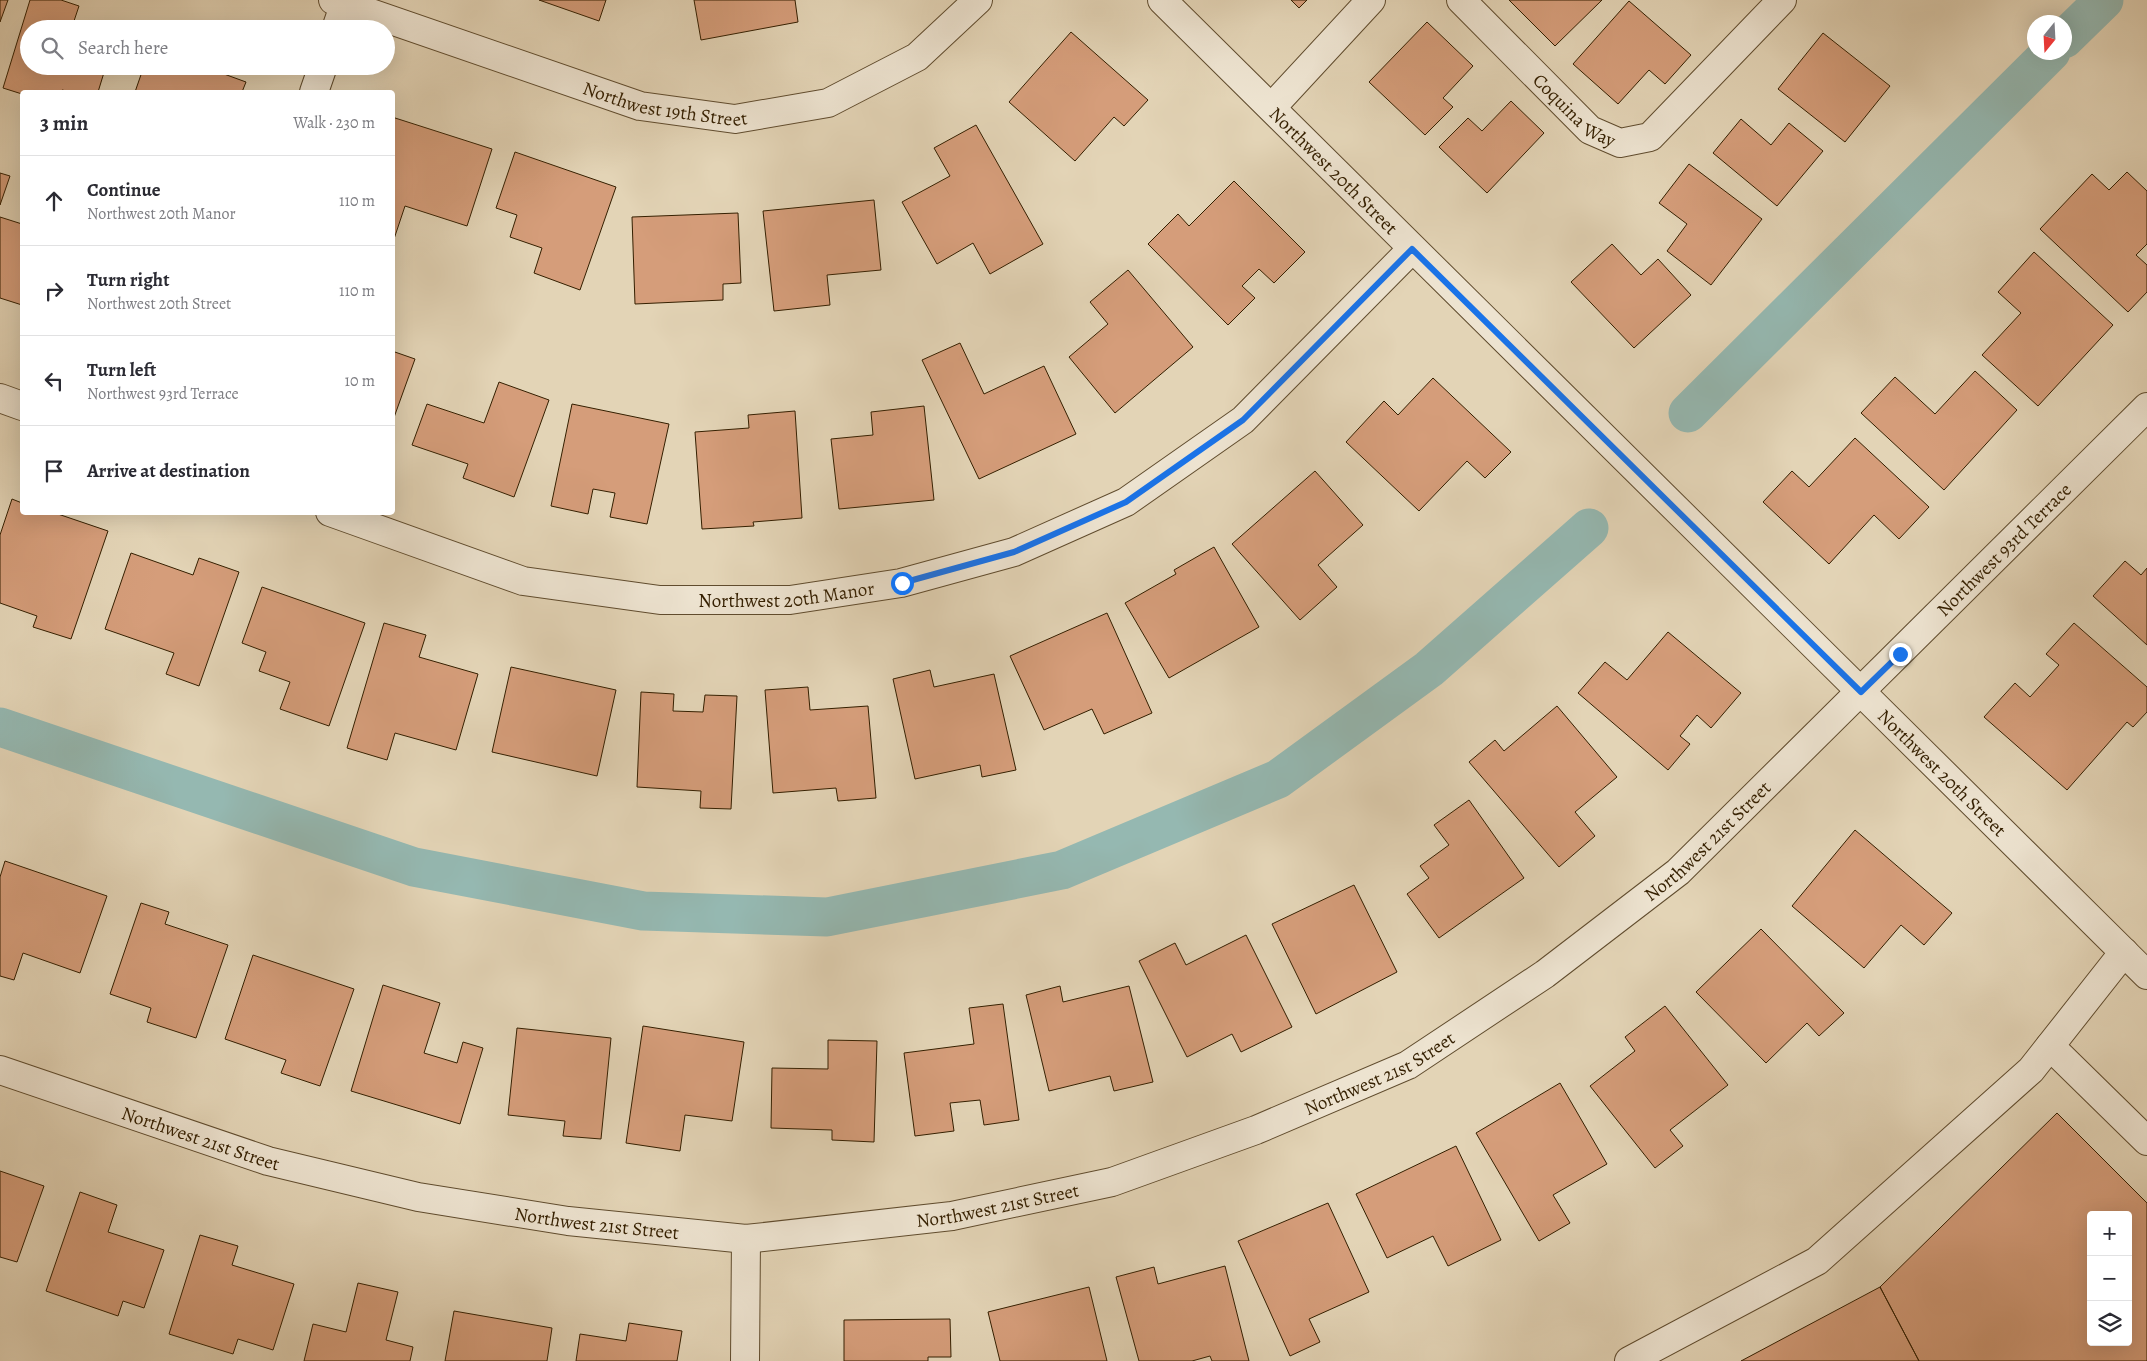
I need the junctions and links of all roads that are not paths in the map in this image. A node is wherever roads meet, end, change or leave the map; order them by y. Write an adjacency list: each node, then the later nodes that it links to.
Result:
1 (978, 0): 8 (street, Northwest 19th Street)
2 (1162, 0): 11 (street, Northwest 20th Street)
3 (1371, 0): 11 (street)
4 (1461, 0): 5 (street, Coquina Way)
5 (1782, 0)
6 (340, 8): 7 (street, Northwest 19th Street)
7 (377, 20)
8 (395, 26)
9 (320, 75): 10 (street)
10 (315, 90)
11 (1272, 107): 12 (street, Northwest 20th Street)
12 (1412, 249): 16 (street, Northwest 20th Manor); 17 (street, Northwest 20th Street)
13 (0, 398): 14 (street)
14 (20, 405)
15 (2147, 407): 17 (street, Northwest 93rd Terrace)
16 (339, 515)
17 (1861, 692): 18 (street, Northwest 20th Street); 23 (street, Northwest 21st Street)
18 (2124, 952): 19 (street, Northwest 20th Street); 20 (street)
19 (2147, 975)
20 (2050, 1046): 22 (street); 25 (street)
21 (0, 1070): 23 (street, Northwest 21st Street)
22 (2147, 1141)
23 (746, 1239): 24 (street)
24 (745, 1361)
25 (1629, 1361)

